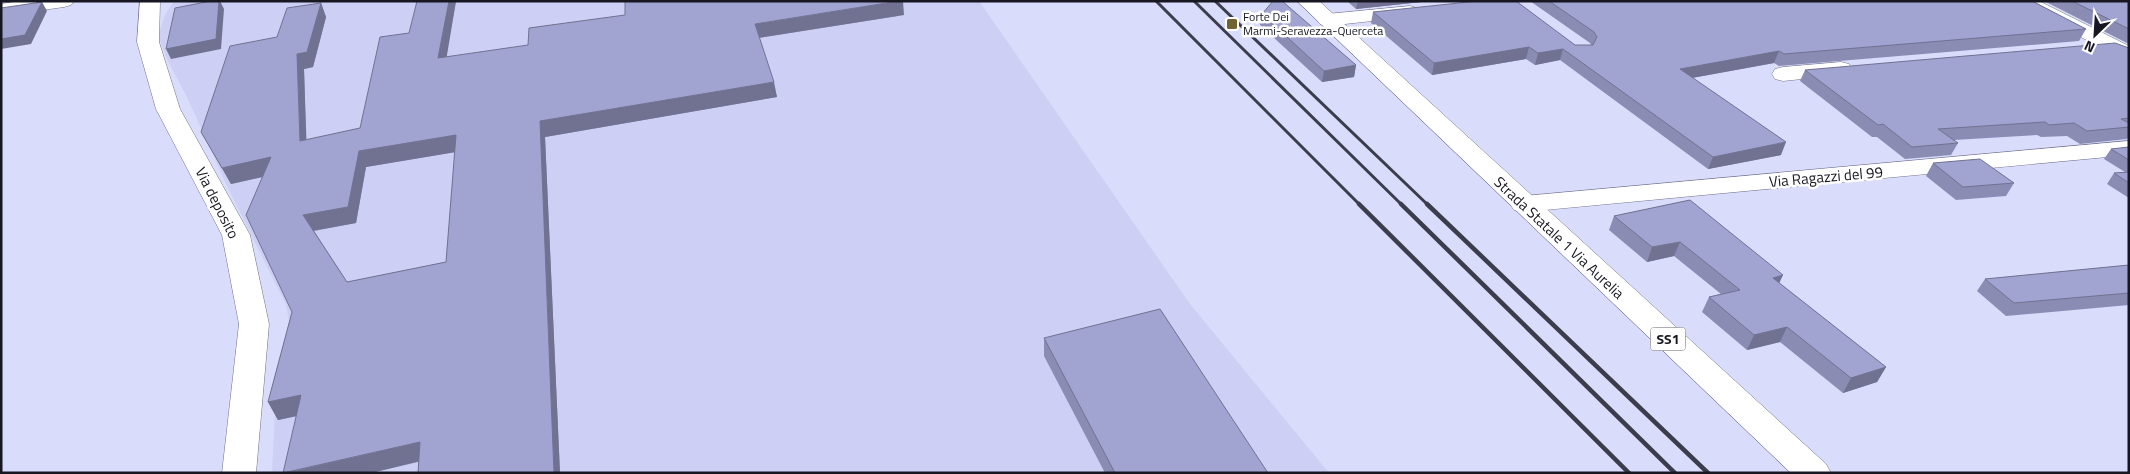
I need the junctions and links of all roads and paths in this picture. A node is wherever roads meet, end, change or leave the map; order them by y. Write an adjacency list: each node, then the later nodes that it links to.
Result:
1 (64, 1): 5 (street)
2 (150, 1): 14 (street, Via deposito)
3 (1306, 1): 7 (street, Strada Statale 1 Via Aurelia / SS1)
4 (2022, 1): 9 (street)
5 (1, 10)
6 (1426, 11): 7 (street)
7 (1327, 20): 13 (street, Strada Statale 1 Via Aurelia / SS1)
8 (2072, 49): 9 (street)
9 (2120, 51)
10 (1863, 68): 11 (street)
11 (1783, 74)
12 (2129, 148): 13 (street, Via Ragazzi del 99)
13 (1523, 204): 15 (street, Strada Statale 1 Via Aurelia / SS1)
14 (239, 473)
15 (1814, 473)

